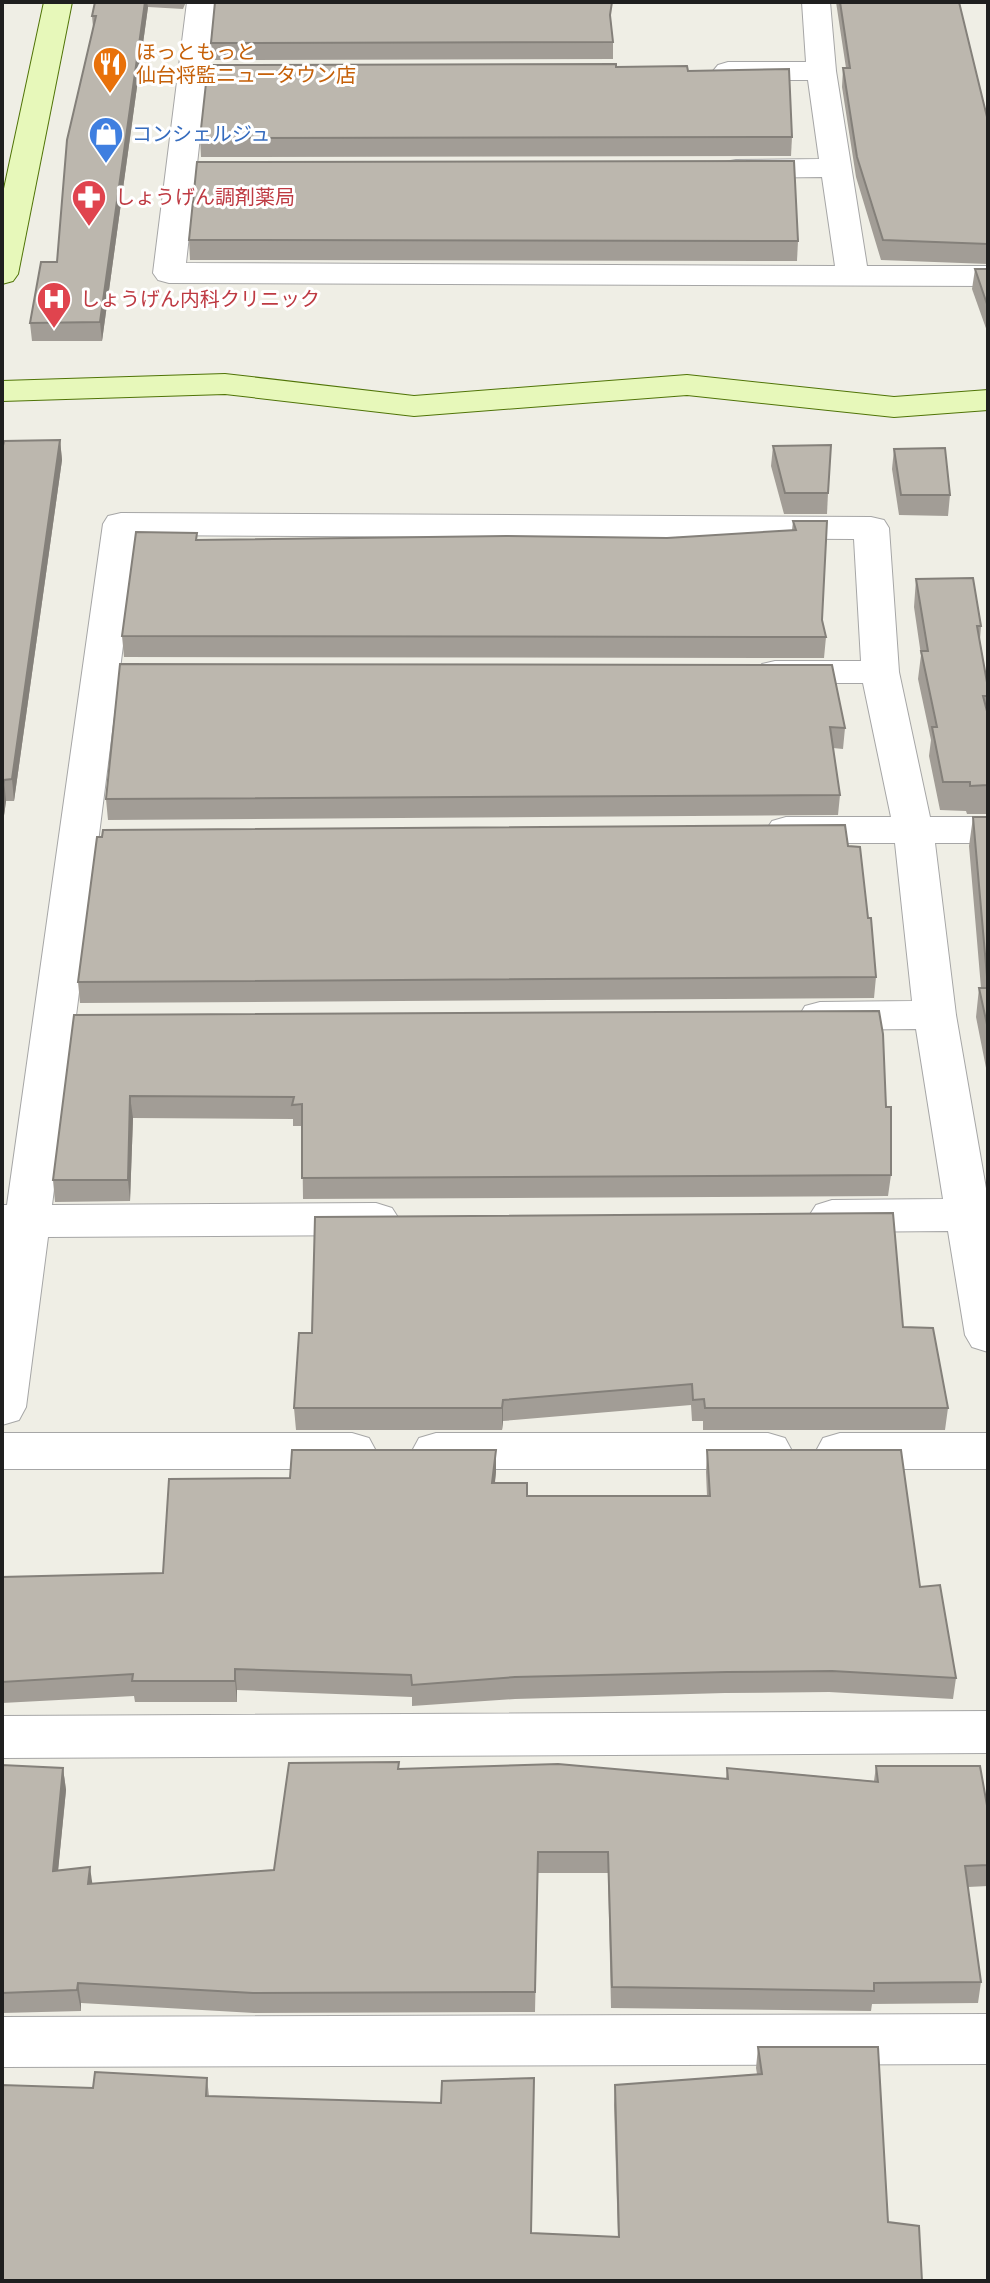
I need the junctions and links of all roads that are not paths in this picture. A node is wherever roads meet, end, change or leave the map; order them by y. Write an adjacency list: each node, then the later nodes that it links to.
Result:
1 (58, 2): 10 (street)
2 (201, 2): 7 (street)
3 (816, 2): 5 (street)
4 (695, 71): 5 (street)
5 (821, 71): 6 (street)
6 (835, 168): 9 (street); 11 (street)
7 (182, 169): 8 (street); 11 (street)
8 (214, 169)
9 (708, 169)
10 (2, 274)
11 (852, 275): 12 (street)
12 (988, 276)
13 (2, 391): 14 (street)
14 (988, 400)
15 (737, 672): 16 (street)
16 (880, 672): 17 (street); 25 (street)
17 (913, 829): 18 (street); 19 (street); 20 (street)
18 (756, 830)
19 (988, 830)
20 (935, 1015): 21 (street); 22 (street)
21 (778, 1016)
22 (970, 1215): 23 (street); 26 (street)
23 (797, 1216)
24 (419, 1218): 25 (street)
25 (14, 1220): 27 (street)
26 (988, 1335)
27 (2, 1407)
28 (2, 1451): 29 (street)
29 (988, 1451)
30 (988, 1732): 31 (street)
31 (2, 1737)
32 (988, 2039): 33 (street)
33 (2, 2042)

